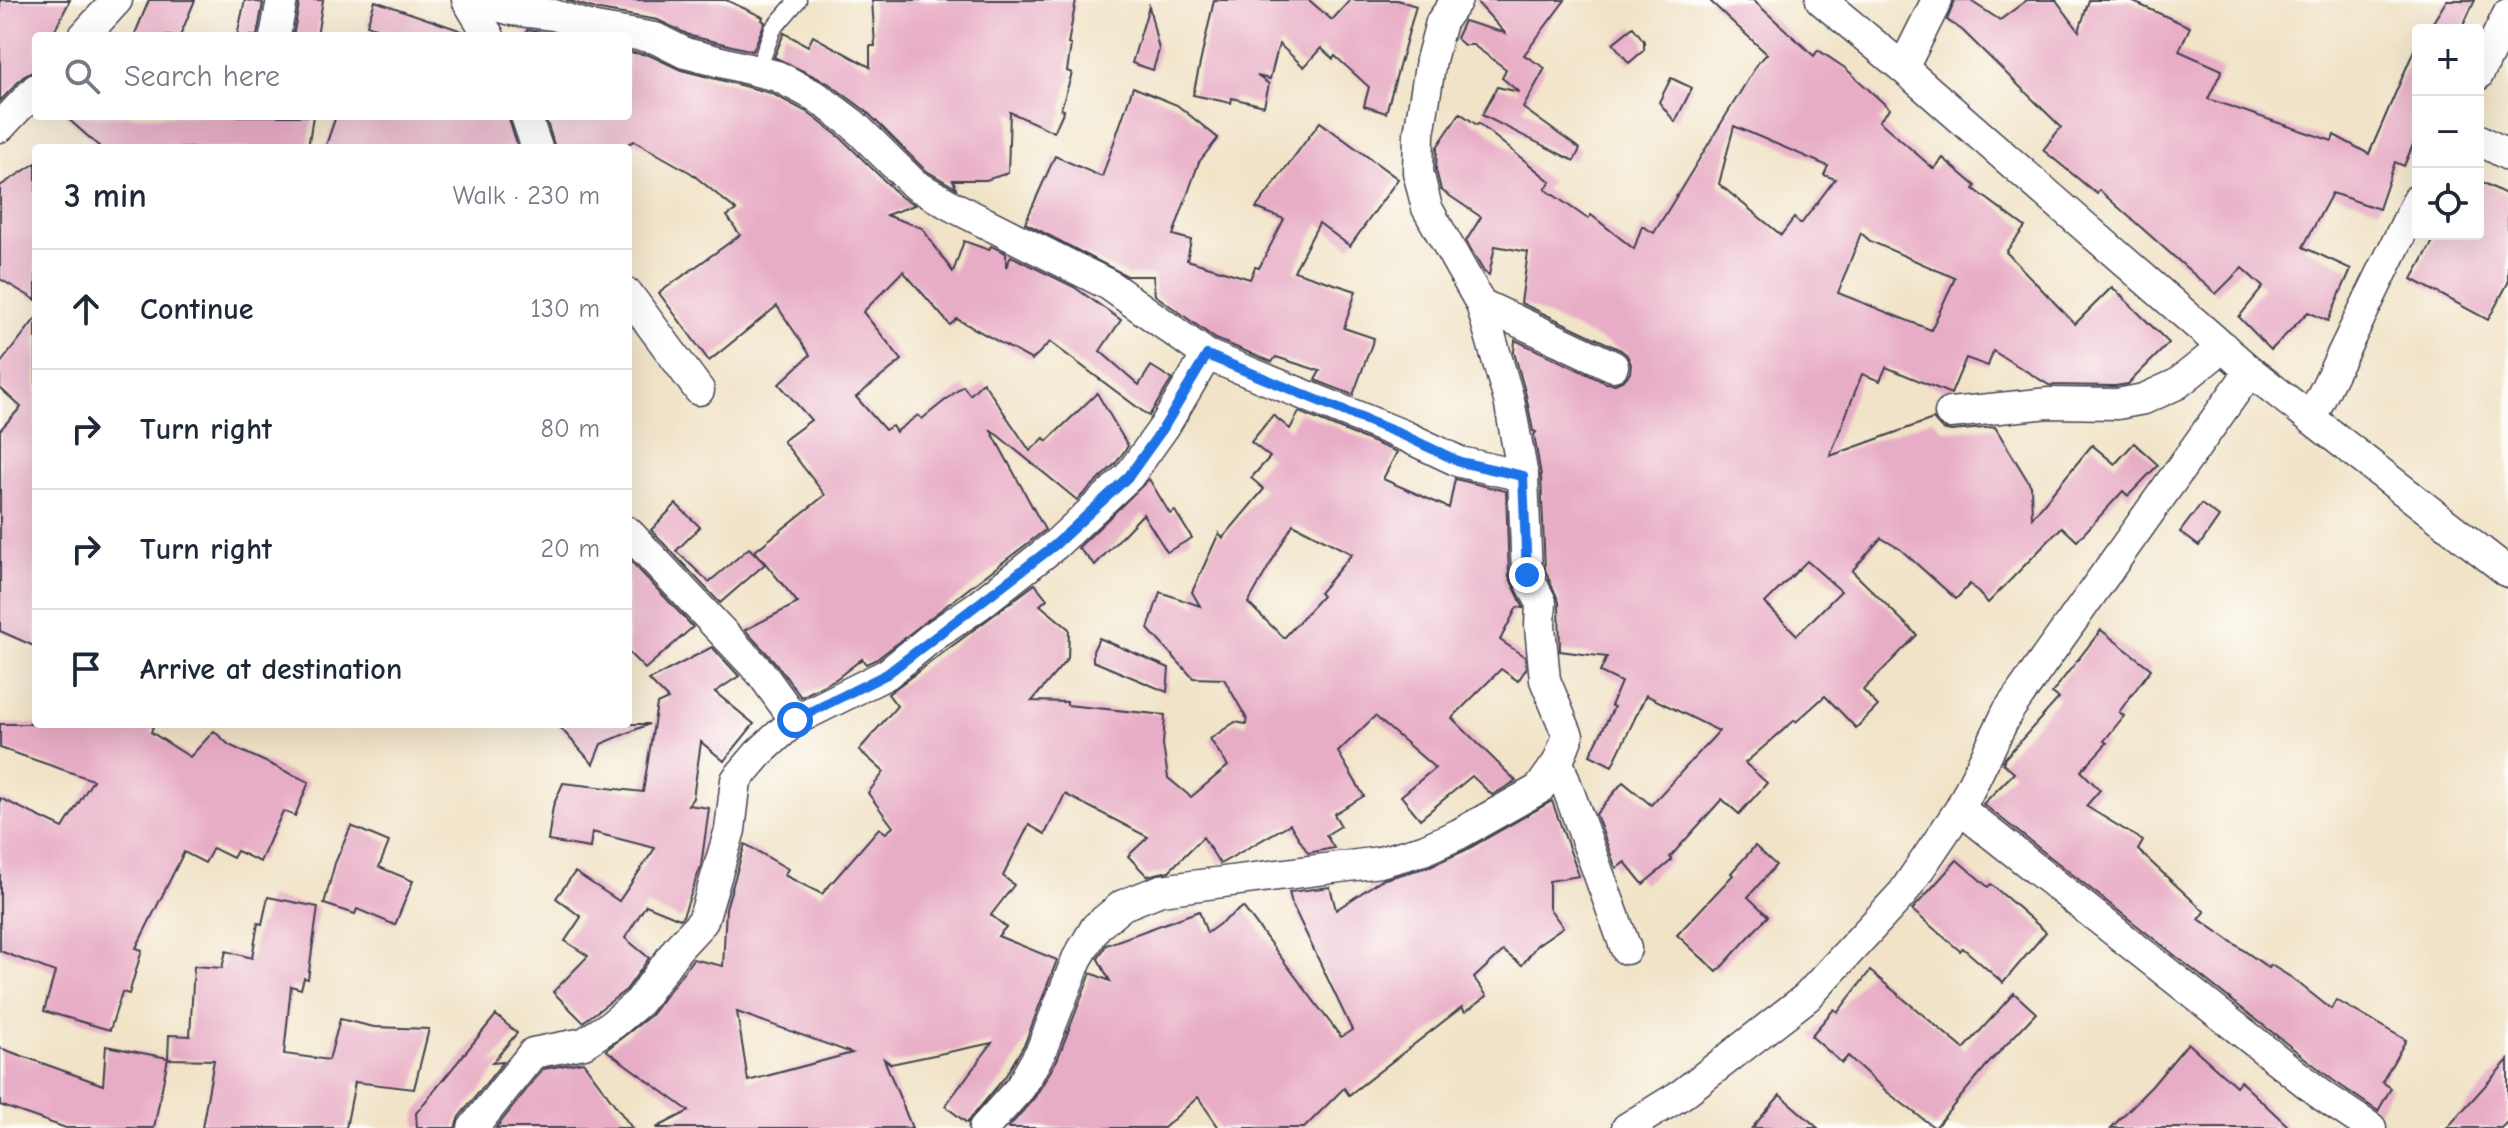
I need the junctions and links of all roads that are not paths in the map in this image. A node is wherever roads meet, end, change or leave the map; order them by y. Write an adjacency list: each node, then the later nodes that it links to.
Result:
1 (117, 0): 10 (street)
2 (282, 0): 11 (street)
3 (467, 0): 12 (street)
4 (475, 0): 13 (street)
5 (798, 0): 17 (lane)
6 (1457, 0): 26 (street)
7 (1821, 0): 16 (street)
8 (1937, 0): 16 (street)
9 (2508, 14): 15 (street)
10 (88, 32)
11 (276, 32)
12 (487, 32)
13 (619, 32)
14 (632, 34): 17 (street)
15 (2484, 63)
16 (1903, 68): 27 (street)
17 (757, 72): 28 (street)
18 (32, 93): 20 (street)
19 (527, 120): 22 (street)
20 (0, 127)
21 (2484, 142): 23 (street)
22 (536, 144)
23 (2508, 155)
24 (2412, 211): 33 (street)
25 (632, 299): 31 (street)
26 (1481, 304): 29 (street); 34 (street)
27 (2223, 347): 30 (street); 32 (street)
28 (1207, 355): 34 (street); 37 (street)
29 (1613, 366)
30 (2250, 371): 33 (street); 39 (street)
31 (699, 390)
32 (1950, 413)
33 (2311, 418): 36 (street)
34 (1523, 476): 38 (street)
35 (632, 536): 37 (street)
36 (2508, 572)
37 (795, 720): 41 (street)
38 (1558, 762): 40 (street); 42 (street)
39 (1960, 809): 43 (street); 44 (street)
40 (1626, 949)
41 (473, 1128)
42 (984, 1128)
43 (1627, 1128)
44 (2371, 1128)

